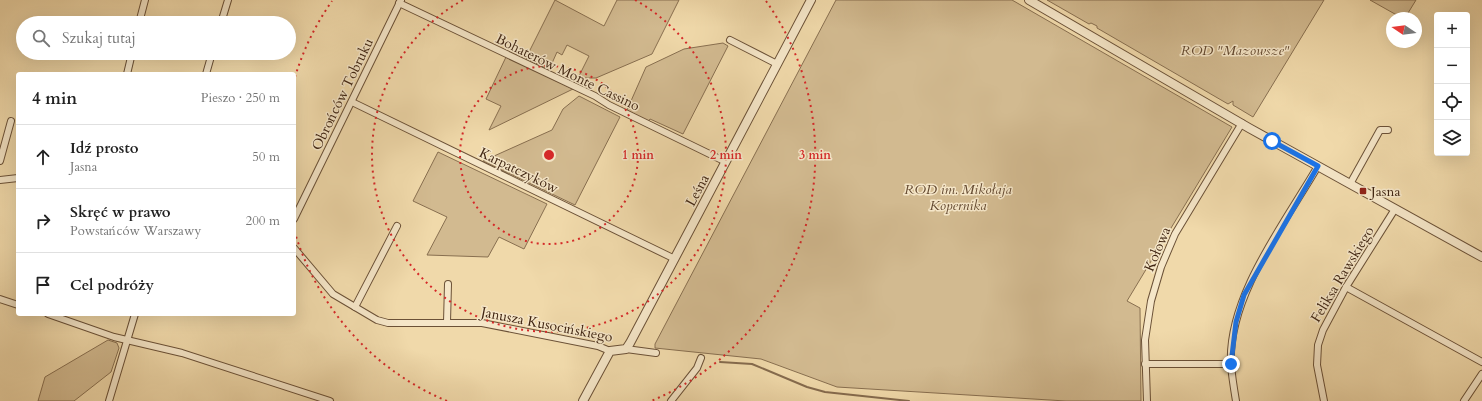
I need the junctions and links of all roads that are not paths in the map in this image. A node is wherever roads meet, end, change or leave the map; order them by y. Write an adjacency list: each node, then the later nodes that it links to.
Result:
1 (145, 0): 6 (street)
2 (228, 0): 7 (street)
3 (811, 0): 11 (street, Leśna)
4 (1029, 0): 16 (street)
5 (400, 2): 14 (street, Obrońców Tobruku); 19 (street, Bohaterów Monte Cassino)
6 (141, 16)
7 (223, 16)
8 (730, 40): 11 (street)
9 (130, 60): 12 (street)
10 (210, 60): 13 (street)
11 (777, 64): 19 (street, Leśna)
12 (127, 72)
13 (207, 72)
14 (352, 102): 25 (street, Obrońców Tobruku); 29 (street, Karpatczyków)
15 (11, 121): 18 (street)
16 (1242, 123): 20 (street); 44 (street, Kołowa)
17 (1388, 130): 23 (street)
18 (0, 161)
19 (726, 162): 29 (street, Leśna)
20 (1318, 166): 23 (street); 45 (street)
21 (16, 178): 22 (street)
22 (0, 180)
23 (1350, 184): 24 (street)
24 (1395, 209): 28 (street); 31 (street, Feliksa Rawskiego)
25 (296, 215)
26 (397, 226): 34 (street)
27 (296, 250): 34 (street, Janusza Kusocińskiego)
28 (1482, 257)
29 (675, 259): 39 (street, Leśna)
30 (448, 284): 37 (street)
31 (1346, 287): 43 (street); 53 (street, Feliksa Rawskiego)
32 (0, 299): 33 (street)
33 (16, 304)
34 (356, 307): 37 (street, Janusza Kusocińskiego)
35 (54, 316): 38 (street)
36 (134, 316): 38 (street)
37 (447, 322): 40 (street, Janusza Kusocińskiego)
38 (127, 340): 47 (street); 48 (street)
39 (626, 349): 40 (street, Janusza Kusocińskiego); 41 (street, Janusza Kusocińskiego)
40 (610, 350): 49 (street)
41 (656, 353)
42 (701, 358): 50 (street)
43 (1482, 362)
44 (1145, 364): 45 (street); 51 (street, Kołowa)
45 (1231, 364): 52 (street)
46 (1482, 374): 54 (street)
47 (109, 401)
48 (330, 401)
49 (583, 401)
50 (671, 401)
51 (1147, 401)
52 (1236, 401)
53 (1324, 401)
54 (1464, 401)

